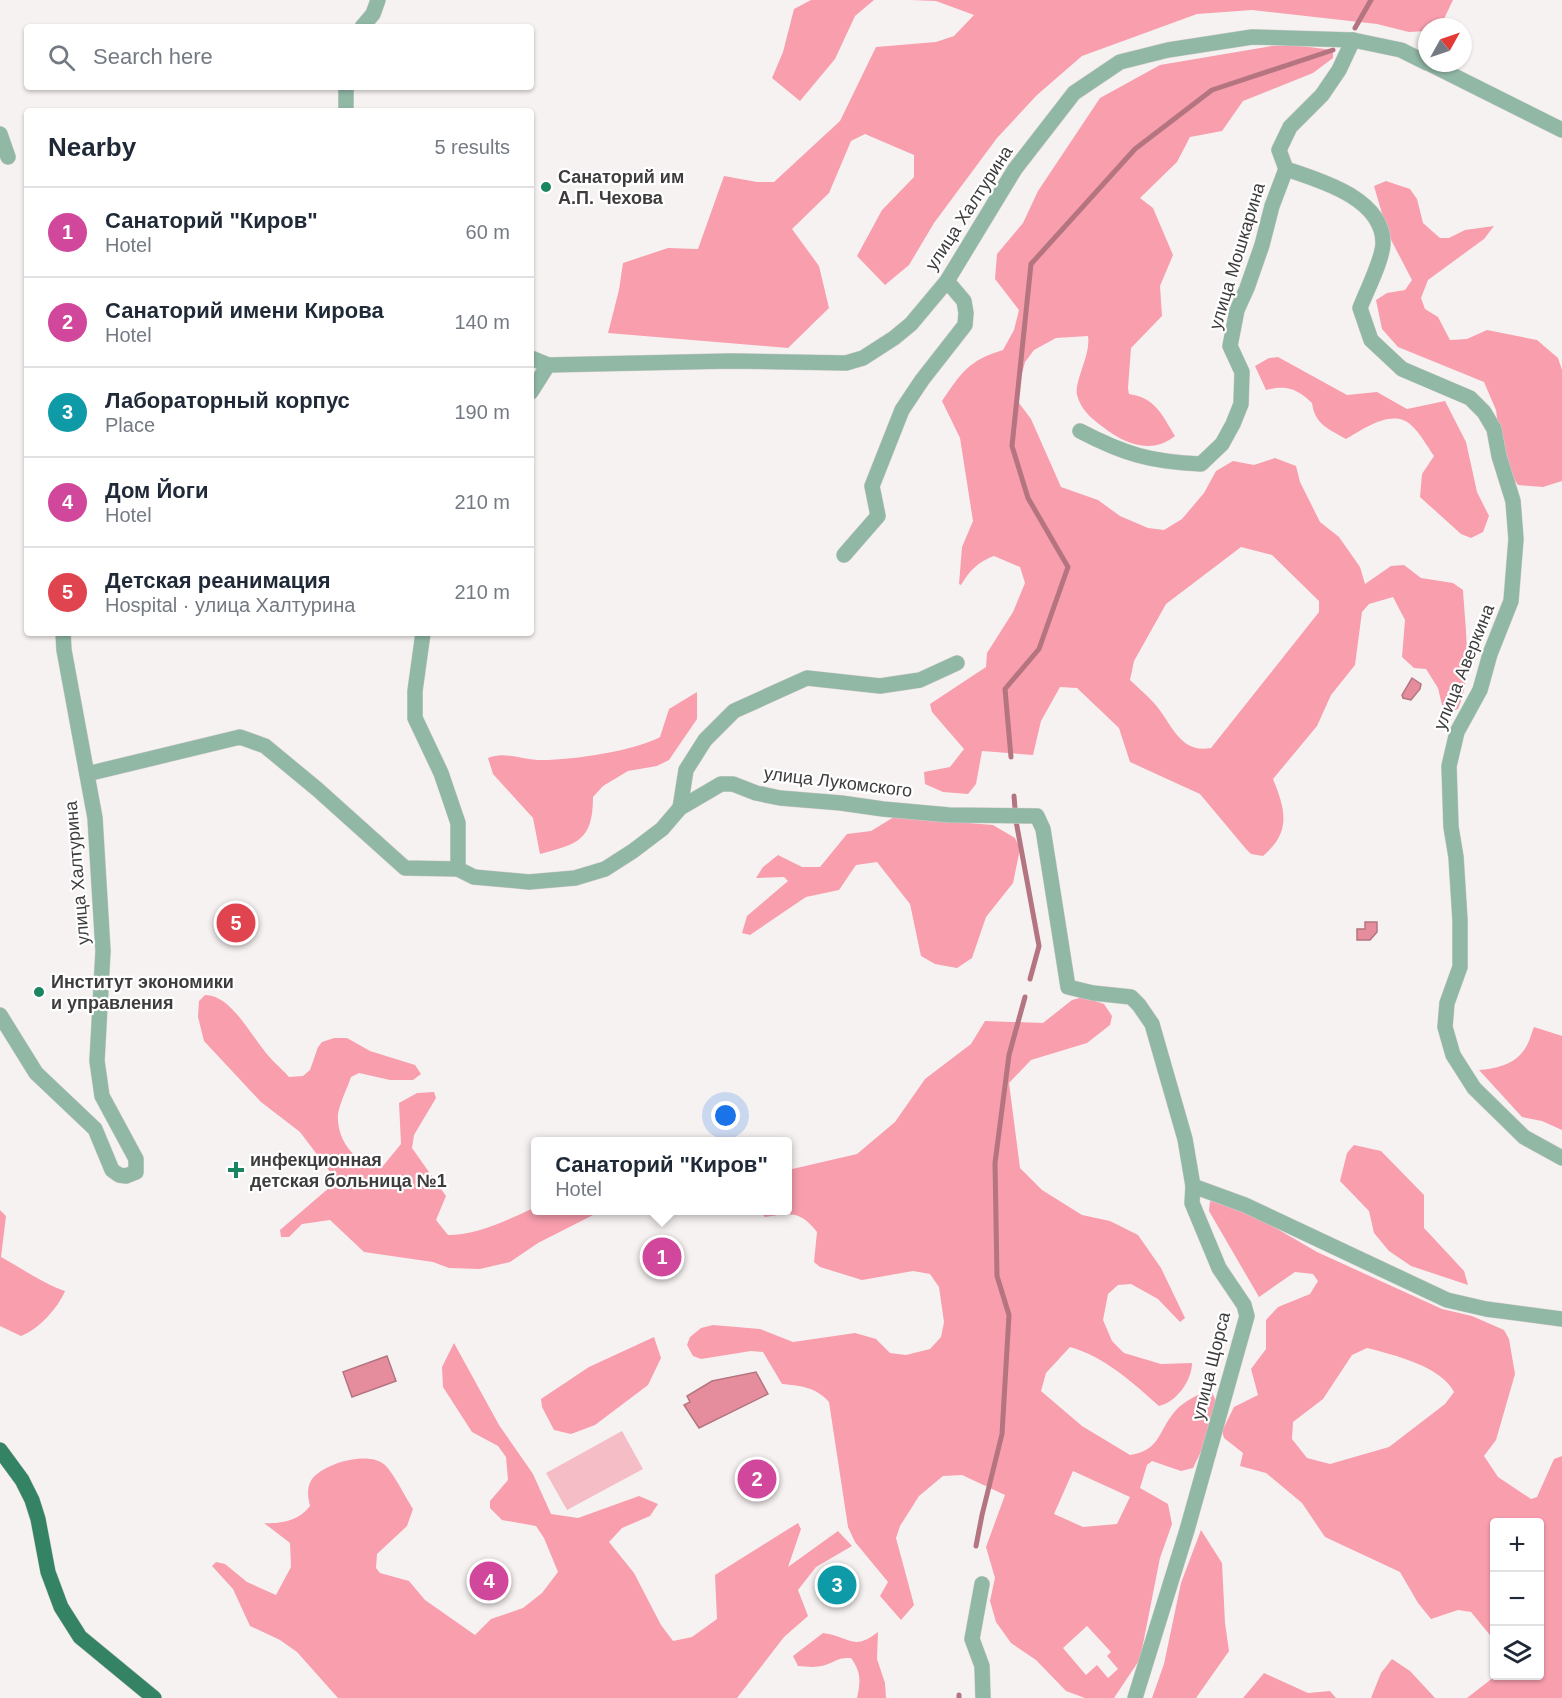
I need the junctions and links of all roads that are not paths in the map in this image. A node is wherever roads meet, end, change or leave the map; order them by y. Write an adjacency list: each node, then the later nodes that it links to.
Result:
1 (378, 0): 2 (street)
2 (365, 24)
3 (1353, 40): 4 (street, улица Халтурина); 11 (street); 12 (street, улица Халтурина)
4 (1418, 58)
5 (1445, 72): 8 (street, улица Халтурина)
6 (346, 90): 7 (street)
7 (346, 108)
8 (1562, 130)
9 (0, 134): 10 (street)
10 (8, 157)
11 (1286, 169): 16 (street, улица Мошкарина); 26 (street, улица Аверкина)
12 (947, 281): 14 (street, улица Халтурина); 17 (street)
13 (534, 359): 14 (street, улица Халтурина)
14 (548, 365): 15 (street)
15 (534, 387)
16 (1080, 431)
17 (844, 555)
18 (63, 636): 21 (street, улица Халтурина)
19 (423, 636): 23 (street)
20 (957, 663): 22 (street)
21 (87, 774): 23 (street, улица Лукомского); 25 (street, улица Халтурина)
22 (680, 808): 23 (street, улица Лукомского); 24 (street, улица Лукомского)
23 (458, 870)
24 (1120, 995): 27 (street, улица Щорса)
25 (0, 1016)
26 (1562, 1158)
27 (1193, 1185): 28 (street); 33 (street, улица Щорса)
28 (1562, 1319)
29 (0, 1450): 31 (main road)
30 (982, 1584): 32 (street)
31 (154, 1698)
32 (983, 1698)
33 (1135, 1698)

